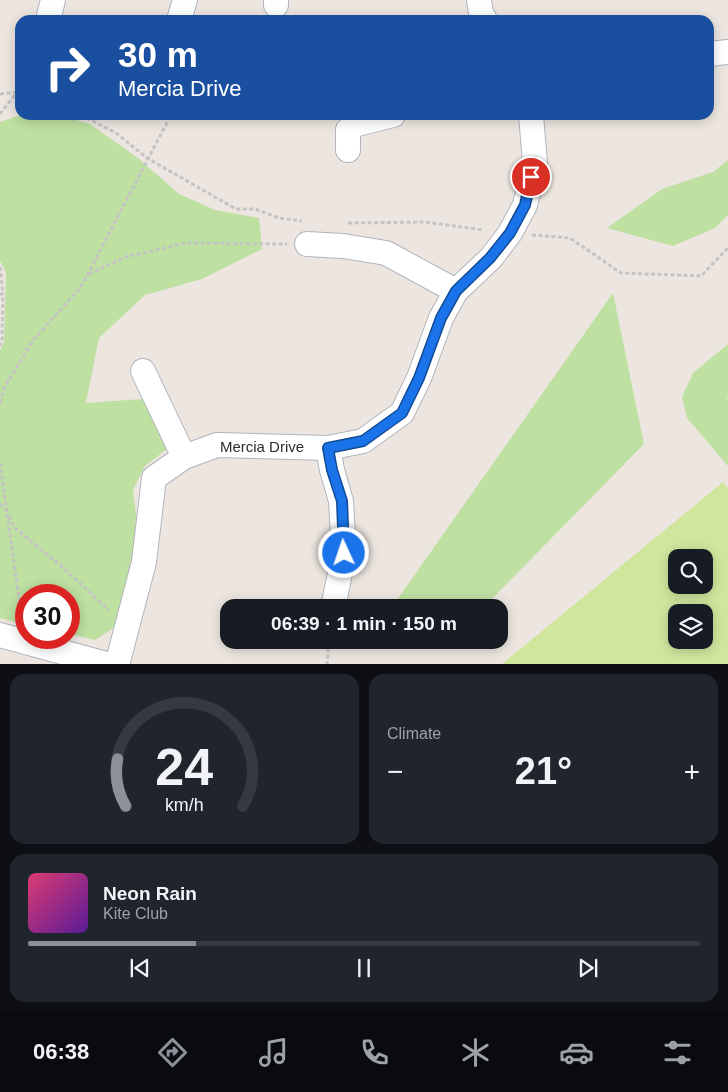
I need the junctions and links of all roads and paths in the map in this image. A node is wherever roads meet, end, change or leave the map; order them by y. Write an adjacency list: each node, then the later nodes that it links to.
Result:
1 (185, 0): 3 (street)
2 (479, 0): 4 (street)
3 (180, 15)
4 (483, 15)
5 (728, 52): 6 (street)
6 (714, 53)
7 (15, 92): 8 (path)
8 (0, 94)
9 (15, 97): 10 (path)
10 (0, 114)
11 (91, 120): 16 (path)
12 (168, 120): 16 (path)
13 (373, 120): 15 (street)
14 (531, 120): 19 (street, Mercia Drive)
15 (348, 150)
16 (147, 158): 18 (path); 22 (path)
17 (340, 223): 19 (path)
18 (305, 233): 22 (path); 23 (street)
19 (510, 233): 20 (path); 23 (street, Mercia Drive)
20 (728, 248)
21 (0, 267): 24 (path)
22 (88, 274): 27 (path)
23 (456, 291): 29 (street, Mercia Drive)
24 (1, 294): 25 (path)
25 (0, 346)
26 (143, 371): 30 (street)
27 (2, 386): 28 (path)
28 (0, 403)
29 (328, 448): 30 (street, Mercia Drive); 34 (street)
30 (184, 457): 35 (street, Mercia Drive)
31 (0, 463): 33 (path)
32 (0, 504): 33 (path)
33 (6, 511): 35 (path); 36 (path)
34 (335, 599)
35 (128, 627): 39 (street, Mercia Drive)
36 (9, 637): 38 (street)
37 (328, 649): 40 (path)
38 (110, 664)
39 (117, 664)
40 (327, 664)

